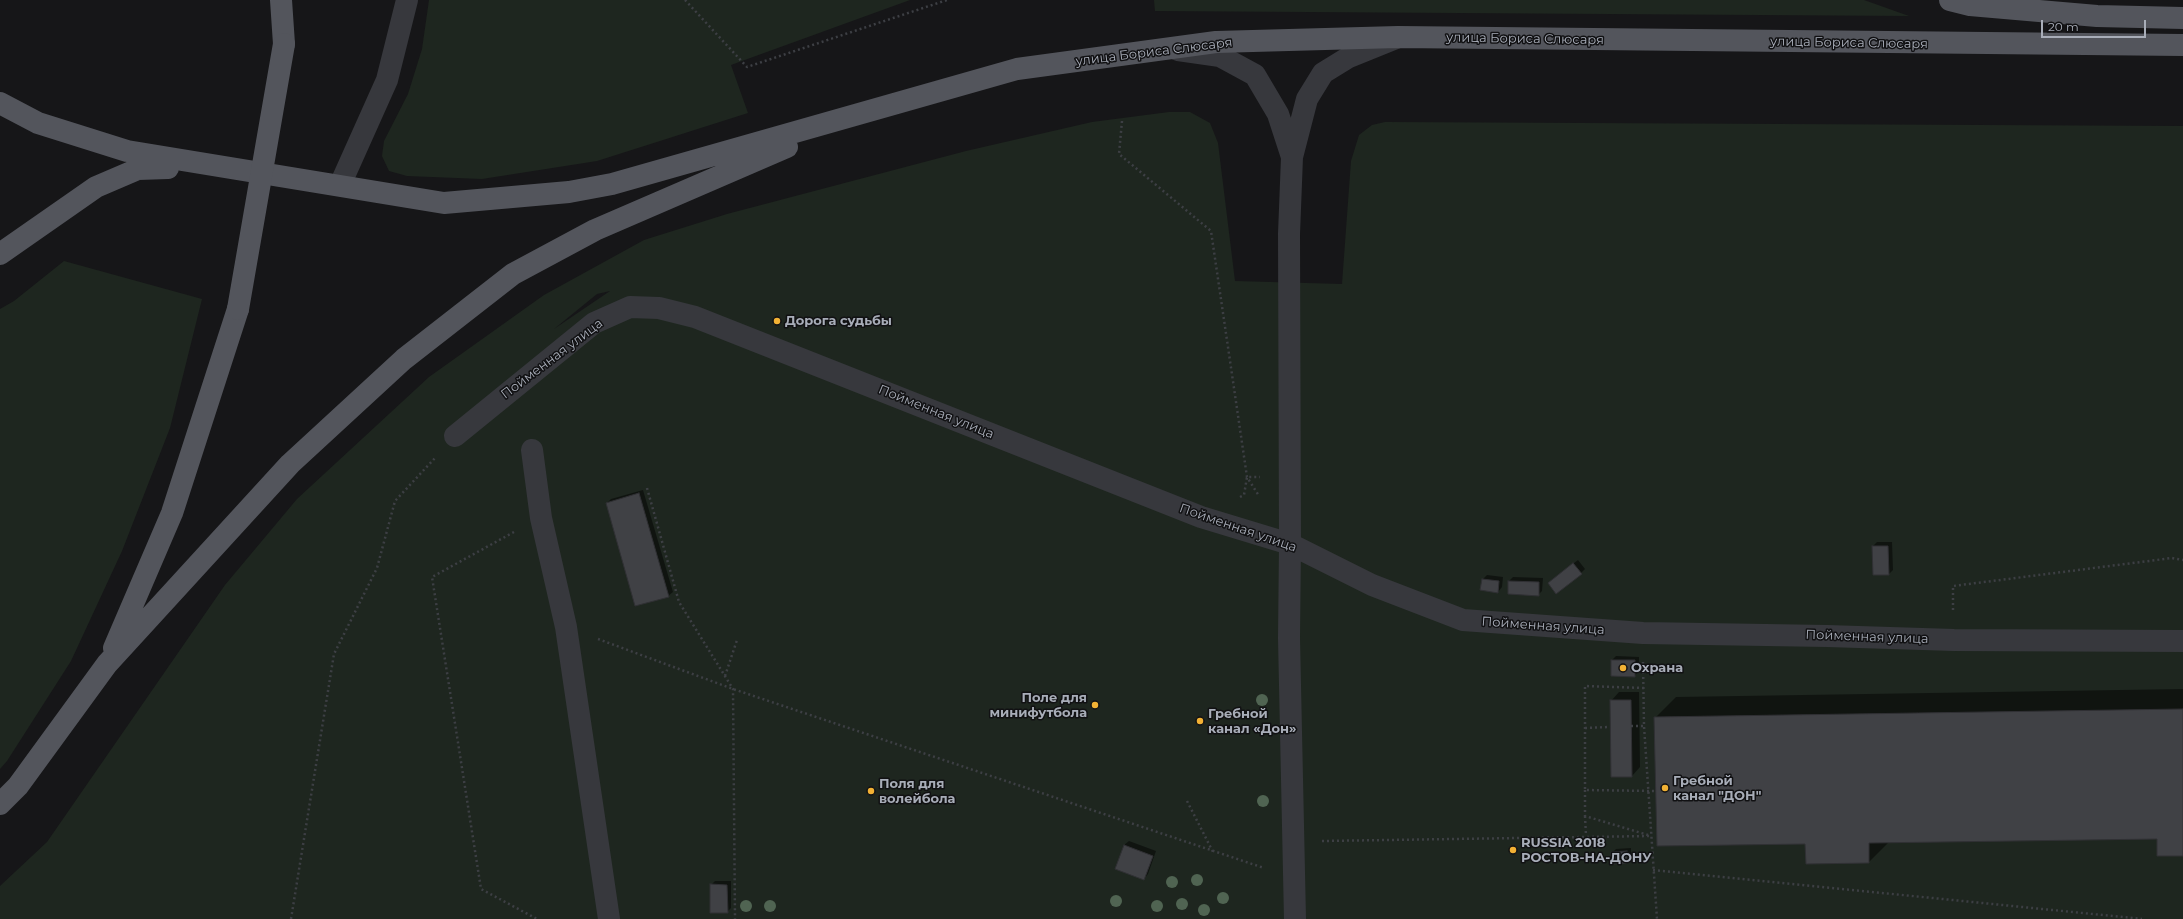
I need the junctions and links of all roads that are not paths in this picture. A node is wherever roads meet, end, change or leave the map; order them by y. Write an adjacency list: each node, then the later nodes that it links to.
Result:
1 (281, 0): 18 (main road, bridge)
2 (407, 0): 12 (street)
3 (1950, 0): 4 (main road)
4 (2183, 18)
5 (1398, 37): 6 (main road, улица Бориса Слюсаря); 7 (main road, улица Бориса Слюсаря); 10 (street)
6 (2183, 45)
7 (1169, 48): 9 (main road, улица Бориса Слюсаря); 10 (street)
8 (0, 104): 11 (main road)
9 (875, 110): 12 (main road); 18 (main road)
10 (1292, 157): 16 (street)
11 (213, 167): 12 (main road); 13 (main road)
12 (340, 186)
13 (0, 254)
14 (454, 436): 16 (street, Пойменная улица)
15 (532, 450): 20 (street)
16 (1290, 544): 17 (street, Пойменная улица); 21 (street)
17 (2183, 641)
18 (107, 664): 19 (main road)
19 (0, 804)
20 (609, 919)
21 (1295, 919)

